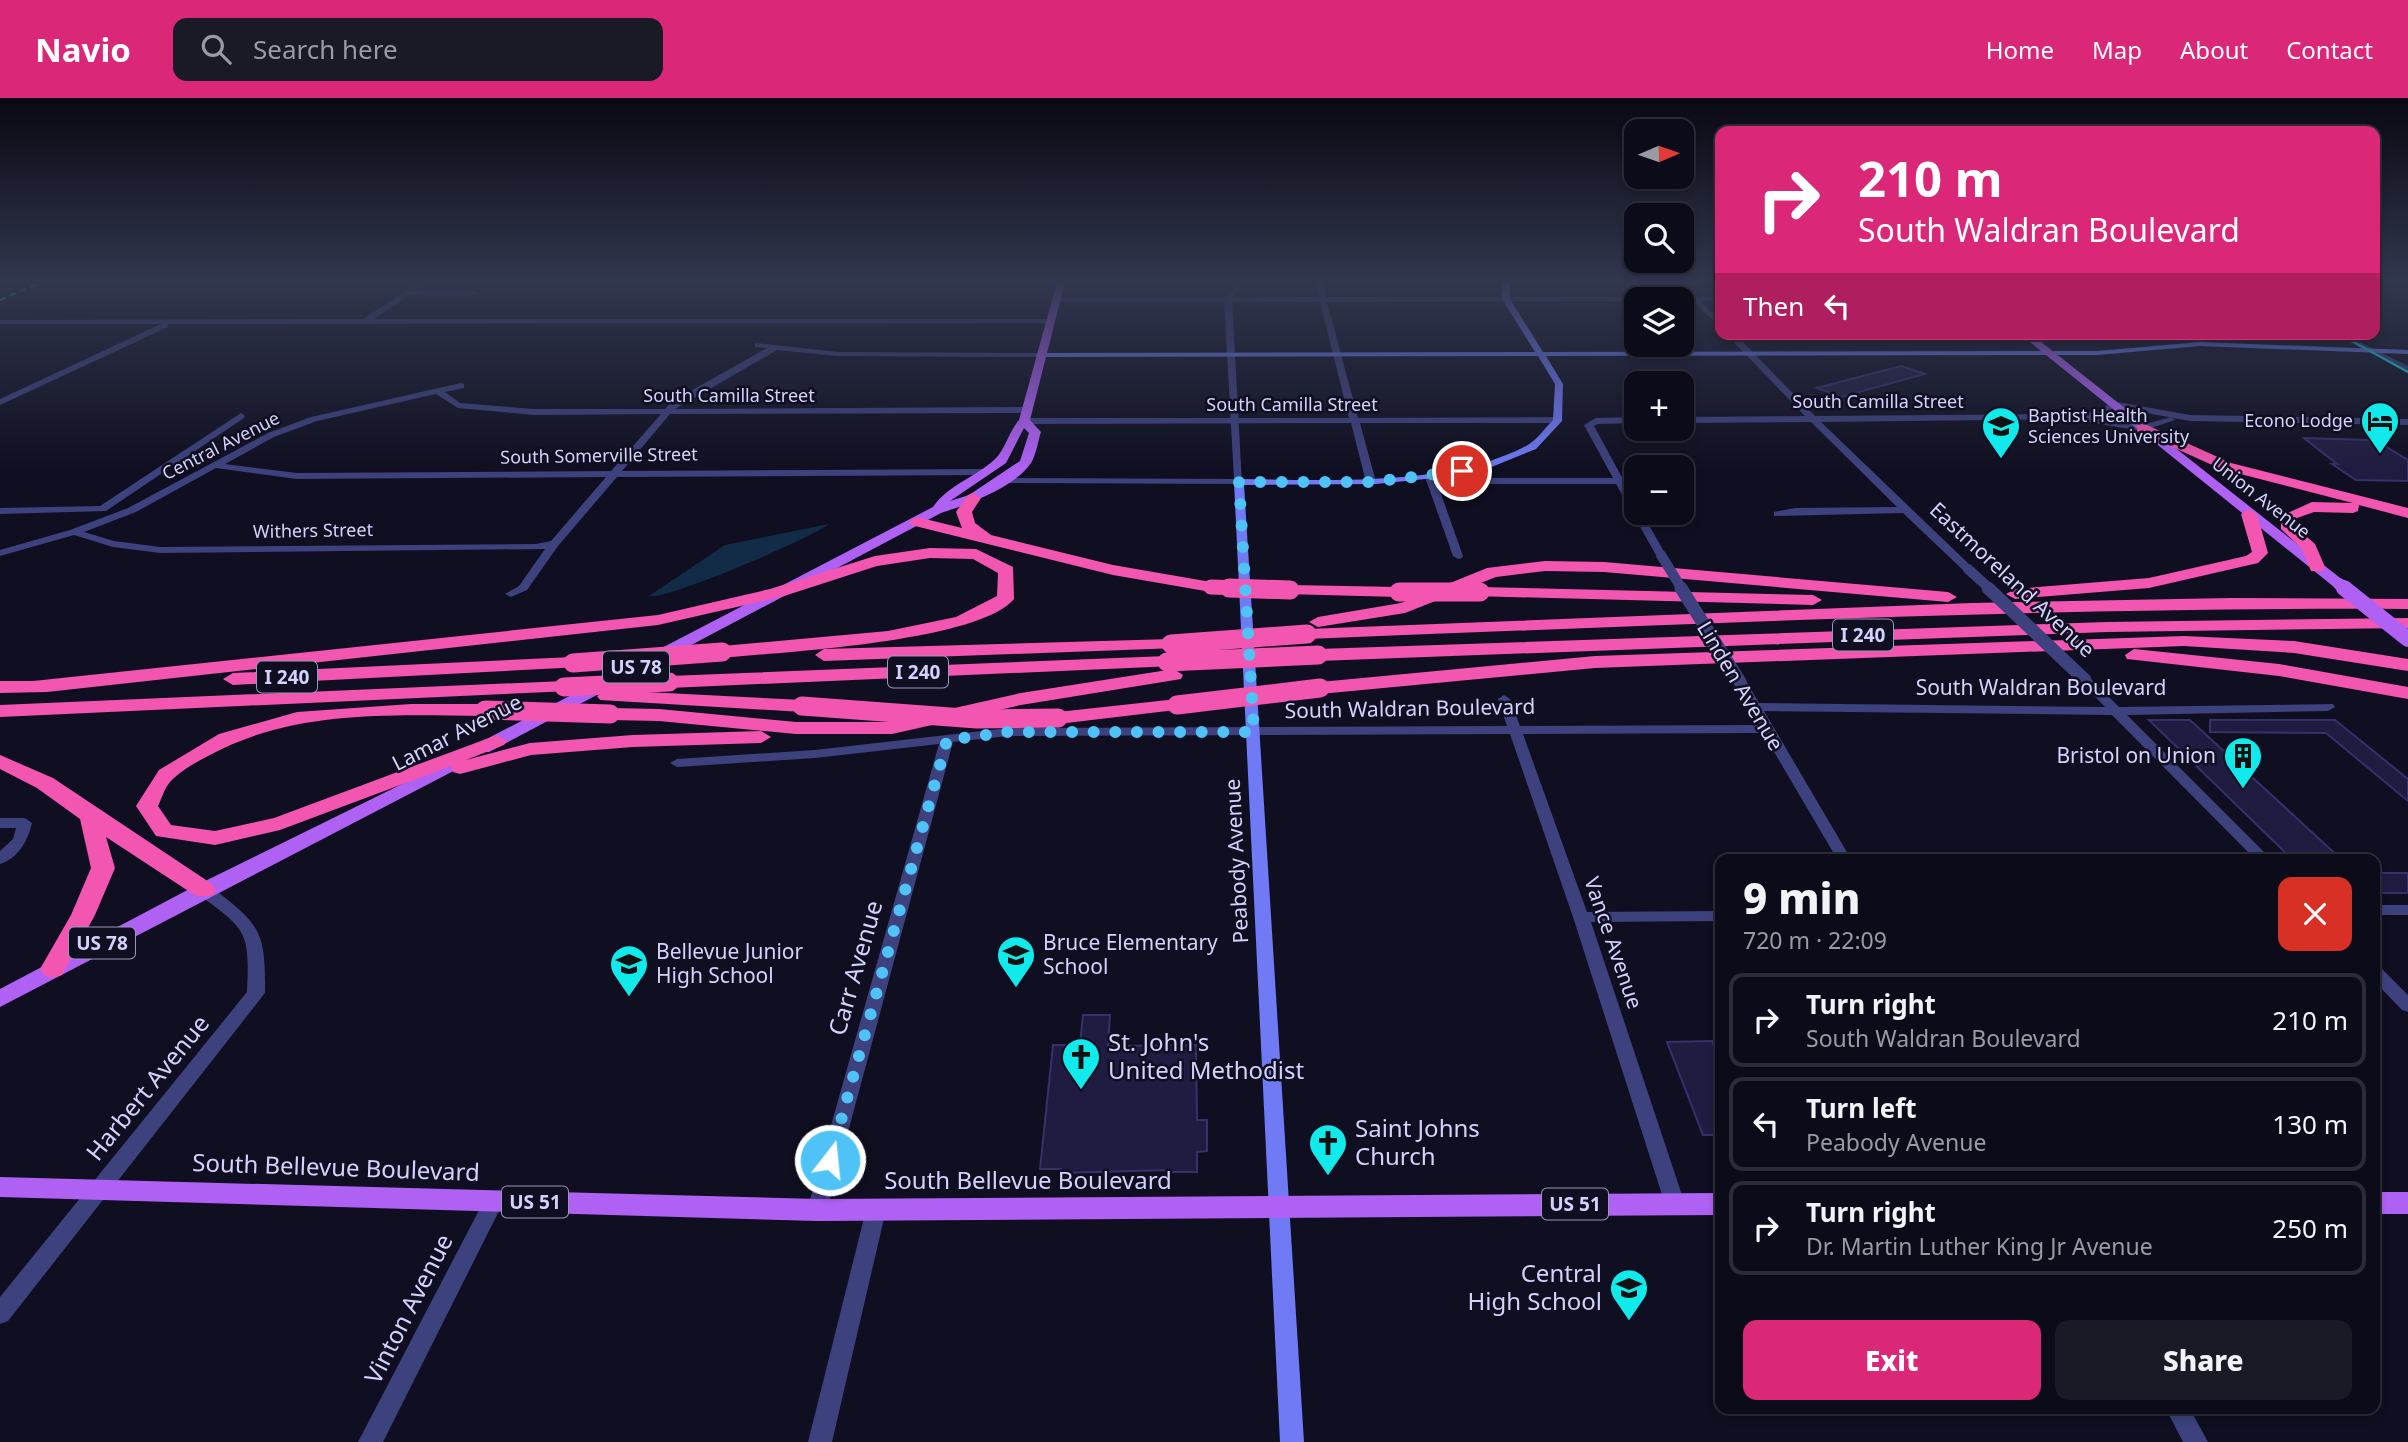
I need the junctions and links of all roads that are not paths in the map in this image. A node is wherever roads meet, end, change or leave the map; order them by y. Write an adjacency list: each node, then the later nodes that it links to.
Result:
1 (123, 345): 25 (street)
2 (758, 345): 13 (street)
3 (1042, 345): 19 (main road, US 78)
4 (1230, 345): 20 (street, Peabody Avenue)
5 (1334, 345): 21 (street)
6 (1534, 345): 18 (main road)
7 (1741, 345): 16 (street, Eastmoreland Avenue)
8 (2038, 345): 17 (main road, Union Avenue)
9 (2192, 345): 17 (main road)
10 (2221, 345): 14 (main road)
11 (2361, 345): 14 (street)
12 (2366, 345): 14 (street)
13 (774, 348): 19 (street); 27 (street)
14 (2373, 350): 15 (main road); 22 (street)
15 (2408, 352)
16 (1749, 353): 17 (main road); 18 (main road); 31 (street, Eastmoreland Avenue)
17 (2048, 353): 26 (main road, Union Avenue)
18 (1540, 354): 21 (main road); 33 (main road)
19 (1039, 355): 20 (main road); 29 (main road, US 78)
20 (1231, 355): 21 (main road); 35 (street, Peabody Avenue)
21 (1336, 355): 36 (street)
22 (2408, 369)
23 (461, 386): 24 (street, Central Avenue)
24 (437, 391): 27 (street, South Camilla Street); 40 (street, Central Avenue)
25 (0, 402)
26 (2112, 404): 30 (street, South Camilla Street); 32 (street, South Camilla Street); 39 (main road, Union Avenue)
27 (666, 412): 29 (street, South Camilla Street); 43 (street)
28 (241, 416): 51 (street)
29 (1025, 416): 35 (street, South Camilla Street); 42 (main road, US 78); 45 (main road, US 78)
30 (2075, 417): 31 (street, South Camilla Street); 39 (street, South Camilla Street)
31 (1812, 418): 34 (street, South Camilla Street); 53 (street, Eastmoreland Avenue)
32 (2190, 418): 38 (street, South Camilla Street); 39 (street, South Camilla Street)
33 (1559, 420): 36 (street, South Camilla Street); 41 (main road)
34 (1694, 420)
35 (1235, 421): 36 (street, South Camilla Street); 47 (street, Peabody Avenue)
36 (1355, 421): 48 (street)
37 (1624, 422): 46 (street, Linden Avenue)
38 (2408, 422)
39 (2142, 428): 54 (highway); 56 (main road, Union Avenue)
40 (213, 465): 43 (street, South Somerville Street); 60 (street, Central Avenue)
41 (1462, 471): 44 (main road); 46 (street)
42 (986, 472): 43 (street, South Somerville Street); 52 (main road, US 78)
43 (615, 474): 62 (street)
44 (1430, 477): 48 (main road); 64 (street)
45 (1002, 481): 47 (street); 50 (main road, US 78)
46 (1618, 481): 49 (street, Linden Avenue)
47 (1239, 482): 48 (main road); 91 (main road, Peabody Avenue)
48 (1371, 482)
49 (1624, 491)
50 (973, 498): 52 (main road, US 78); 61 (highway)
51 (0, 510)
52 (936, 510): 58 (main road, Lamar Avenue / US 78)
53 (1904, 510): 55 (street); 86 (street, Eastmoreland Avenue, bridge)
54 (2408, 513)
55 (1778, 514)
56 (2249, 514): 65 (main road, Union Avenue); 68 (highway)
57 (2408, 520): 65 (highway)
58 (917, 522): 61 (highway); 67 (main road, Lamar Avenue / US 78)
59 (1644, 525): 84 (street, Linden Avenue, bridge)
60 (74, 532): 62 (street, Withers Street); 63 (street, Central Avenue)
61 (990, 541): 71 (highway, bridge)
62 (554, 544): 69 (street)
63 (0, 553)
64 (1458, 556)
65 (2317, 567): 74 (main road, Union Avenue, bridge)
66 (2408, 591): 68 (highway)
67 (775, 593): 77 (highway, bridge); 79 (highway); 93 (main road, Lamar Avenue / US 78)
68 (2029, 593): 73 (highway)
69 (511, 594)
70 (2408, 604): 71 (highway, I 240)
71 (1972, 608): 73 (highway, I 240)
72 (2408, 623): 75 (highway, I 240)
73 (1301, 630): 75 (highway, I 240, bridge)
74 (2408, 639)
75 (1170, 654): 77 (highway, I 240, bridge); 81 (highway, I 240, bridge); 88 (highway)
76 (1821, 654): 78 (highway); 81 (highway, bridge); 82 (highway)
77 (573, 663): 79 (highway, I 240)
78 (2408, 665)
79 (34, 686): 80 (highway, I 240)
80 (0, 687)
81 (564, 687): 87 (highway, I 240)
82 (2408, 693)
83 (1504, 699): 89 (street, Vance Avenue)
84 (1754, 707): 86 (street, South Waldran Boulevard); 90 (street, Linden Avenue)
85 (2328, 707): 86 (street, South Waldran Boulevard)
86 (2117, 711): 100 (street, Eastmoreland Avenue)
87 (0, 712)
88 (892, 728): 93 (highway, bridge); 96 (highway)
89 (1515, 729): 90 (street, South Waldran Boulevard); 91 (street, South Waldran Boulevard); 106 (street, Vance Avenue)
90 (1766, 729): 99 (street, Linden Avenue)
91 (1254, 732): 92 (street, South Waldran Boulevard); 118 (main road, Peabody Avenue)
92 (947, 740): 95 (street, South Waldran Boulevard); 119 (street, Carr Avenue)
93 (497, 741): 96 (main road, Lamar Avenue / US 78)
94 (0, 761): 97 (highway)
95 (677, 763)
96 (428, 776): 102 (main road, Lamar Avenue / US 78)
97 (90, 816): 102 (highway); 107 (highway)
98 (0, 823): 101 (street)
99 (1841, 854)
100 (2259, 854)
101 (0, 859)
102 (204, 890): 107 (main road, Lamar Avenue / US 78); 112 (street, Harbert Avenue)
103 (2380, 910): 104 (street)
104 (2408, 910)
105 (1715, 916): 106 (street)
106 (1581, 917): 116 (street, Vance Avenue)
107 (53, 969): 109 (main road, Lamar Avenue / US 78)
108 (2380, 977): 110 (street)
109 (0, 999)
110 (2408, 1006)
111 (0, 1187): 112 (main road, South Bellevue Boulevard / US 51)
112 (97, 1190): 113 (main road, South Bellevue Boulevard / US 51); 121 (street, Harbert Avenue)
113 (494, 1201): 119 (main road, South Bellevue Boulevard / US 51); 123 (street, Vinton Avenue)
114 (2380, 1203): 115 (main road)
115 (2408, 1203)
116 (1675, 1204): 117 (main road, South Bellevue Boulevard / US 51); 118 (main road, South Bellevue Boulevard / US 51)
117 (1715, 1204)
118 (1280, 1206): 120 (main road, South Bellevue Boulevard / US 51); 125 (main road, Peabody Avenue)
119 (817, 1210): 120 (main road, South Bellevue Boulevard / US 51)
120 (876, 1210): 124 (street)
121 (0, 1314)
122 (2180, 1414): 126 (street)
123 (370, 1442)
124 (820, 1442)
125 (1292, 1442)
126 (2196, 1442)

